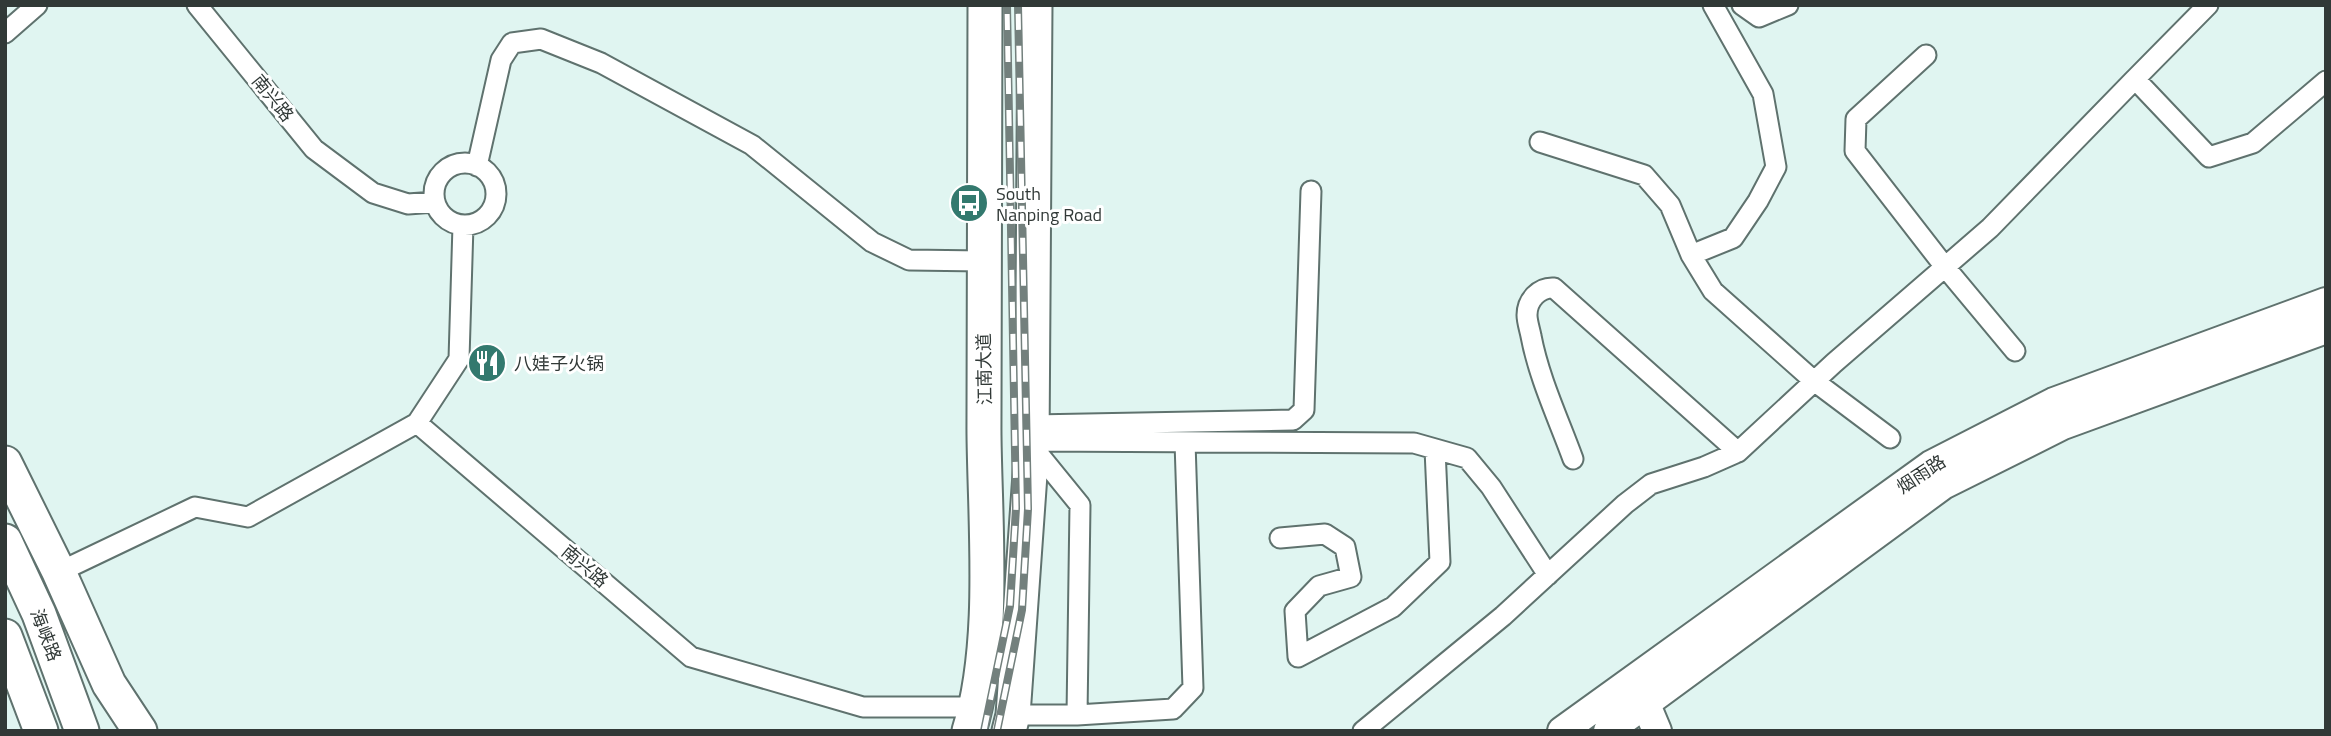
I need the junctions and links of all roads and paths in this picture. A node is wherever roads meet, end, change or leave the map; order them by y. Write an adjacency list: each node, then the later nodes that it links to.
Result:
1 (37, 5): 9 (street)
2 (197, 5): 16 (street, 南兴路)
3 (985, 5): 19 (highway, 江南大道)
4 (1035, 5): 26 (highway)
5 (1713, 5): 18 (street)
6 (1742, 5): 7 (street)
7 (1788, 5)
8 (2208, 5): 11 (street)
9 (5, 33)
10 (1926, 55): 20 (street)
11 (2135, 79): 12 (street); 20 (street)
12 (2326, 81)
13 (1540, 142): 18 (street)
14 (477, 166): 16 (street); 17 (street); 19 (street)
15 (1311, 191): 26 (street)
16 (435, 202): 17 (street)
17 (463, 225): 25 (street)
18 (1692, 255): 24 (street)
19 (983, 261): 42 (highway, 江南大道)
20 (1945, 267): 23 (street); 24 (street)
21 (2326, 302): 38 (main road, 烟雨路)
22 (2326, 329): 40 (main road, 烟雨路)
23 (2015, 351)
24 (1814, 381): 27 (street); 30 (street)
25 (417, 423): 35 (street); 42 (street, 南兴路)
26 (1033, 437): 28 (street); 41 (street); 43 (highway)
27 (1890, 438)
28 (1185, 442): 29 (street); 41 (street)
29 (1435, 449): 33 (street); 36 (street)
30 (1738, 452): 31 (street); 36 (street)
31 (1573, 459)
32 (5, 463): 35 (highway)
33 (1280, 538)
34 (5, 541): 46 (highway, 海峡路)
35 (59, 572): 47 (highway)
36 (1548, 575): 48 (street)
37 (5, 636): 44 (highway)
38 (1635, 677): 39 (main road, 烟雨路); 40 (main road)
39 (1605, 699): 45 (main road); 49 (main road, 烟雨路)
40 (1646, 704): 45 (main road, 烟雨路); 50 (main road)
41 (1077, 715): 43 (street)
42 (973, 719)
43 (1011, 723)
44 (38, 728)
45 (1614, 729)
46 (82, 731)
47 (140, 731)
48 (1363, 731)
49 (1562, 731)
50 (1657, 731)

